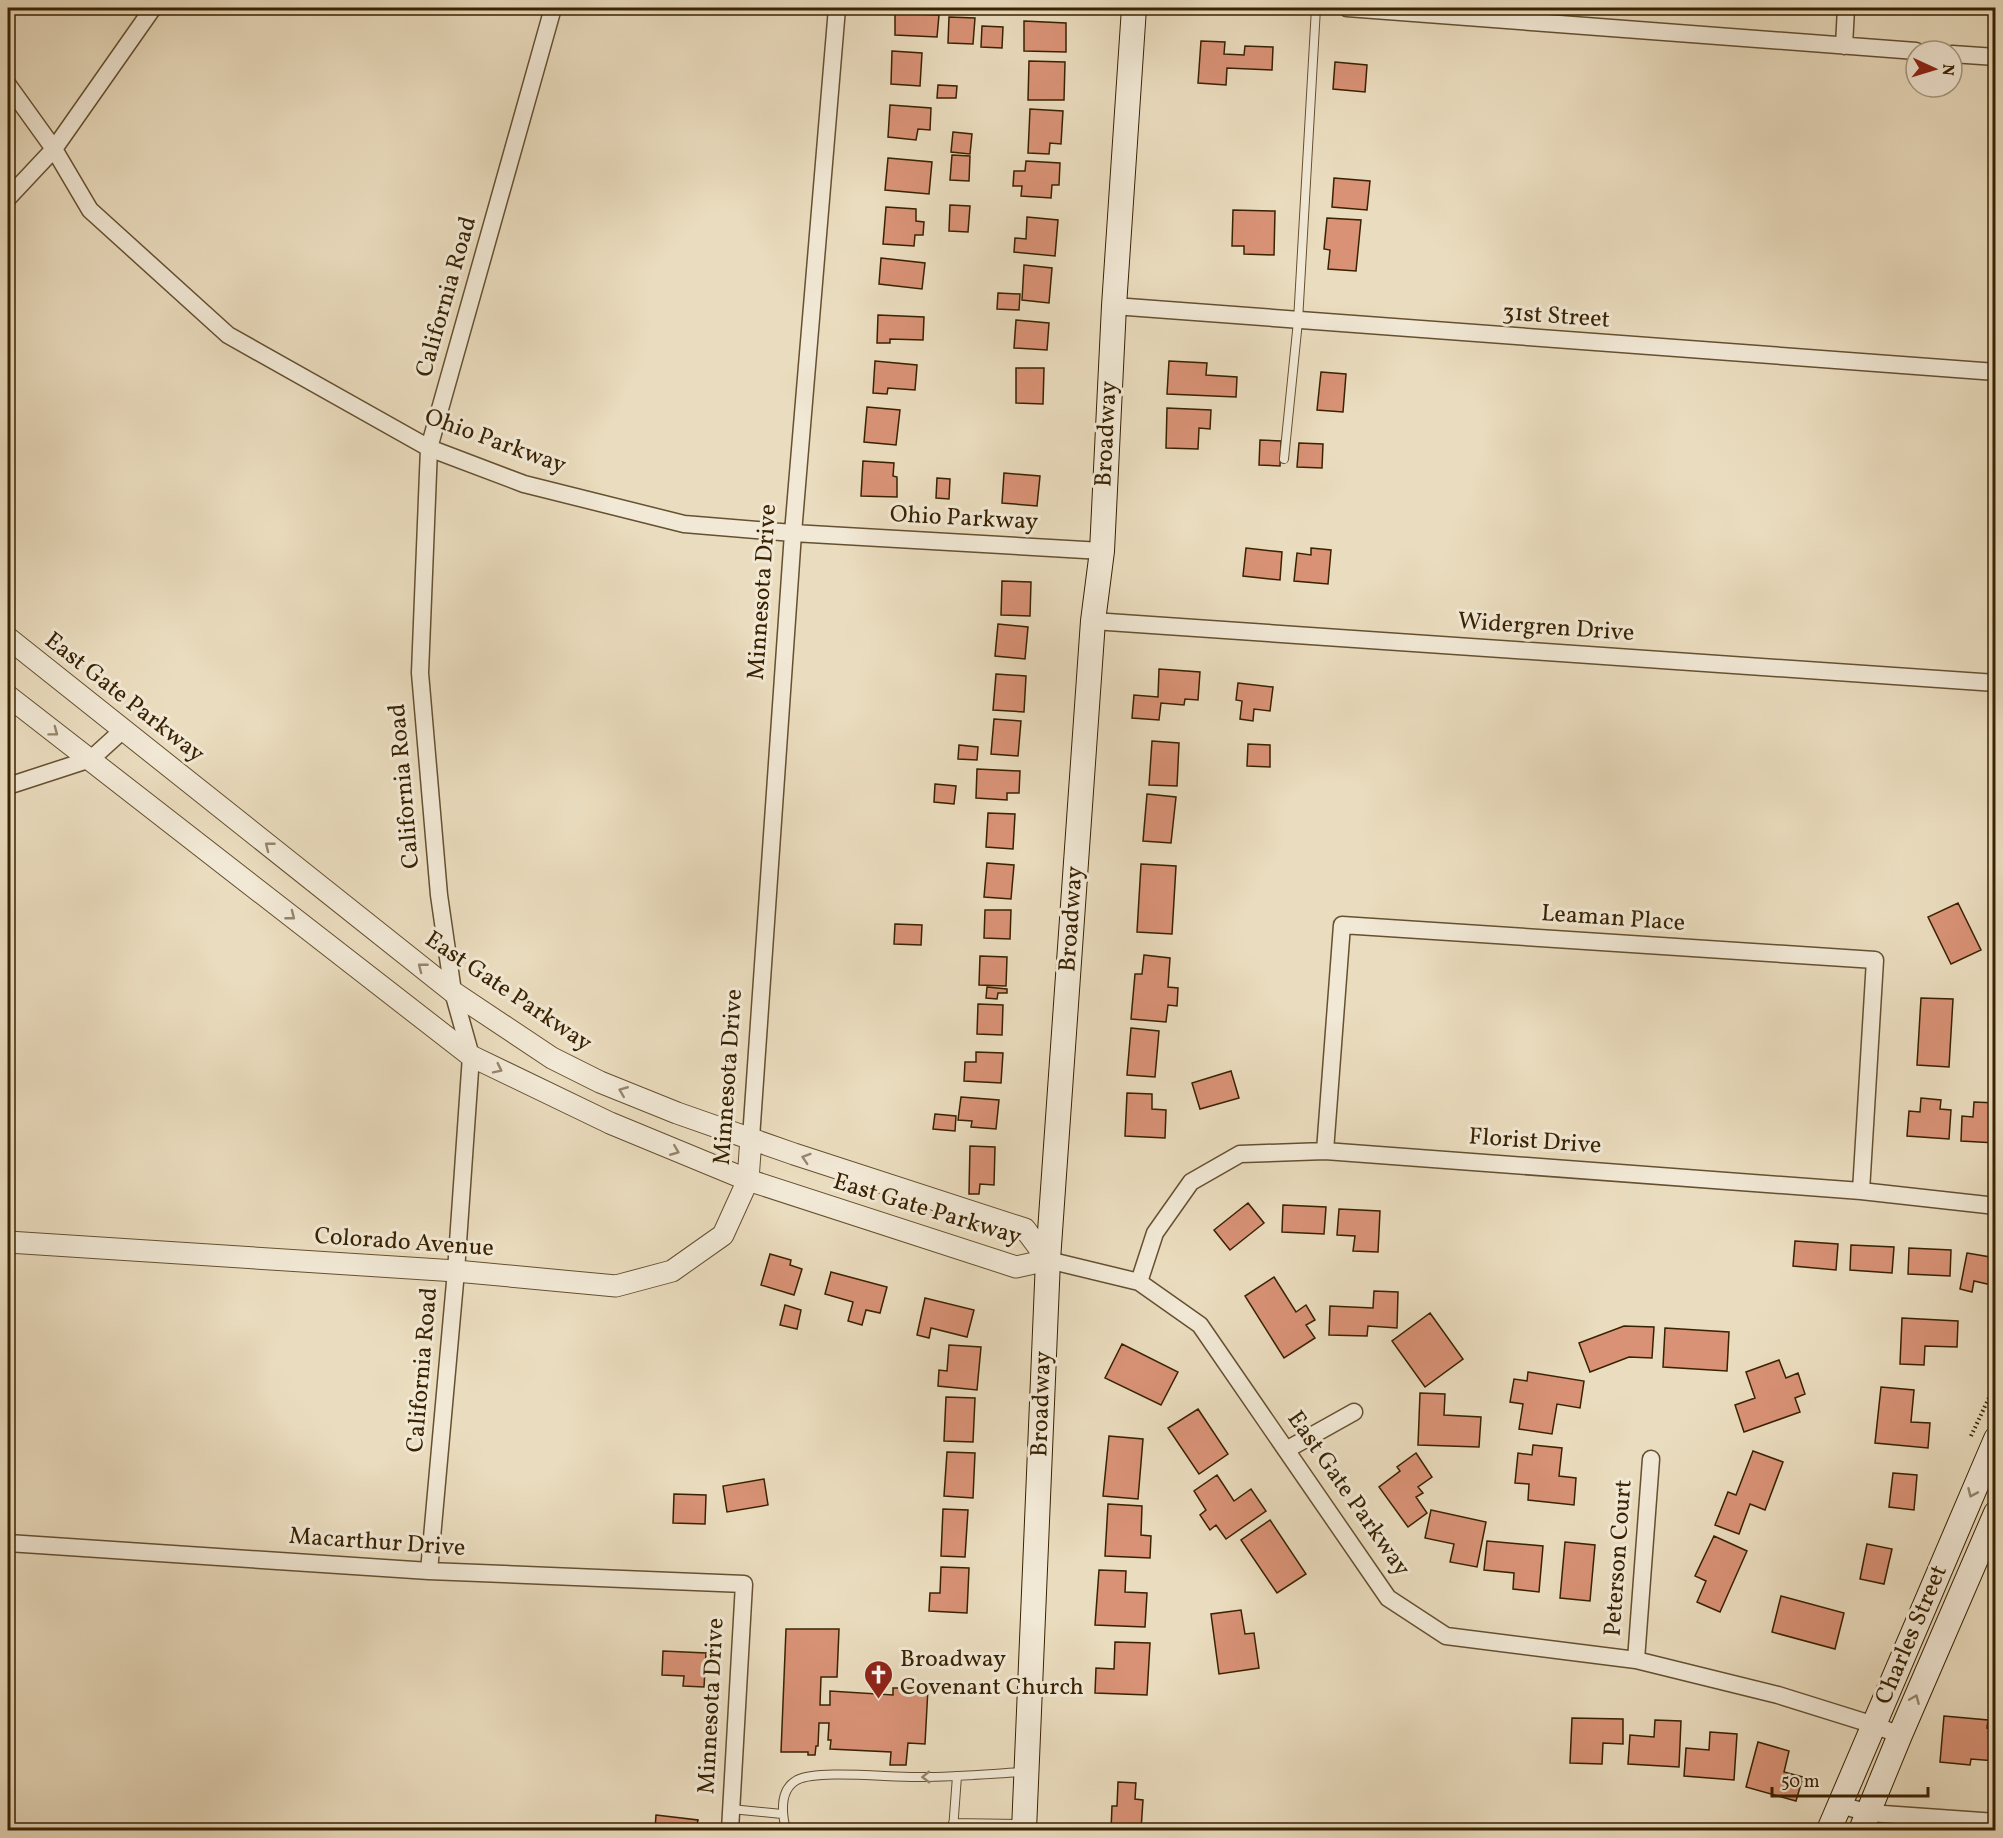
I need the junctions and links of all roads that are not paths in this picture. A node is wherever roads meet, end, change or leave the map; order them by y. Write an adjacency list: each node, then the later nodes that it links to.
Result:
1 (153, 8): 13 (street)
2 (553, 8): 18 (street, California Road)
3 (837, 8): 20 (street, Minnesota Drive)
4 (1134, 8): 15 (main road, Broadway)
5 (1316, 8): 16 (lane)
6 (1347, 8): 8 (street)
7 (1846, 8): 8 (street)
8 (1844, 46): 9 (street)
9 (1904, 50)
10 (1964, 55): 11 (street)
11 (1995, 57)
12 (8, 85): 13 (street, Ohio Parkway)
13 (54, 149): 14 (street); 18 (street, Ohio Parkway)
14 (8, 198)
15 (1114, 306): 16 (street, 31st Street); 21 (main road, Broadway)
16 (1298, 321): 17 (street, 31st Street); 19 (lane)
17 (1995, 372)
18 (429, 448): 20 (street, Ohio Parkway); 29 (street, California Road)
19 (1284, 459)
20 (793, 533): 21 (street, Ohio Parkway); 31 (street, Minnesota Drive)
21 (1101, 552): 22 (main road, Broadway)
22 (1093, 621): 24 (street, Widergren Drive); 37 (main road, Broadway)
23 (8, 638): 26 (street, East Gate Parkway)
24 (1995, 683)
25 (8, 696): 27 (street, East Gate Parkway, one-way to 27)
26 (123, 730): 27 (street); 29 (street, East Gate Parkway, one-way to 26)
27 (91, 759): 28 (street); 30 (street, East Gate Parkway, one-way to 30)
28 (8, 786)
29 (453, 992): 30 (street, California Road); 31 (street, East Gate Parkway, one-way to 29)
30 (471, 1056): 33 (street, East Gate Parkway, one-way to 33); 38 (street, California Road)
31 (751, 1138): 33 (street, Minnesota Drive); 37 (street, East Gate Parkway, one-way to 31)
32 (1325, 1151): 34 (street, Florist Drive); 34 (street, Leaman Place); 39 (street, Florist Drive)
33 (748, 1180): 37 (street, East Gate Parkway); 38 (street, Colorado Avenue)
34 (1861, 1191): 35 (street, Florist Drive)
35 (1995, 1206)
36 (8, 1242): 38 (street, Colorado Avenue)
37 (1048, 1260): 39 (street, East Gate Parkway); 52 (main road, Broadway)
38 (456, 1271): 47 (street, California Road)
39 (1139, 1282): 42 (street, East Gate Parkway)
40 (1354, 1412): 42 (street)
41 (1995, 1439): 44 (main road, Charles Street, one-way to 44)
42 (1286, 1450): 49 (street, East Gate Parkway)
43 (1651, 1459): 49 (street, Peterson Court)
44 (1960, 1520): 45 (street); 50 (main road, Charles Street)
45 (1993, 1524): 51 (main road, Charles Street, one-way to 45)
46 (8, 1543): 47 (street, Macarthur Drive)
47 (429, 1571): 48 (street, Macarthur Drive)
48 (744, 1584): 55 (street, Minnesota Drive)
49 (1635, 1660): 50 (street, East Gate Parkway)
50 (1874, 1725): 51 (street, East Gate Parkway); 54 (main road, Charles Street)
51 (1900, 1735): 57 (main road, Charles Street)
52 (1027, 1772): 53 (lane); 60 (main road, Broadway)
53 (957, 1776): 56 (lane, one-way to 56); 59 (lane)
54 (1840, 1804): 57 (street); 63 (main road, Charles Street)
55 (731, 1809): 56 (lane); 61 (street, Minnesota Drive)
56 (782, 1814): 62 (lane)
57 (1865, 1822): 58 (street)
58 (1995, 1822)
59 (953, 1827): 60 (lane)
60 (1024, 1827)
61 (730, 1830)
62 (786, 1830)
63 (1829, 1830)

